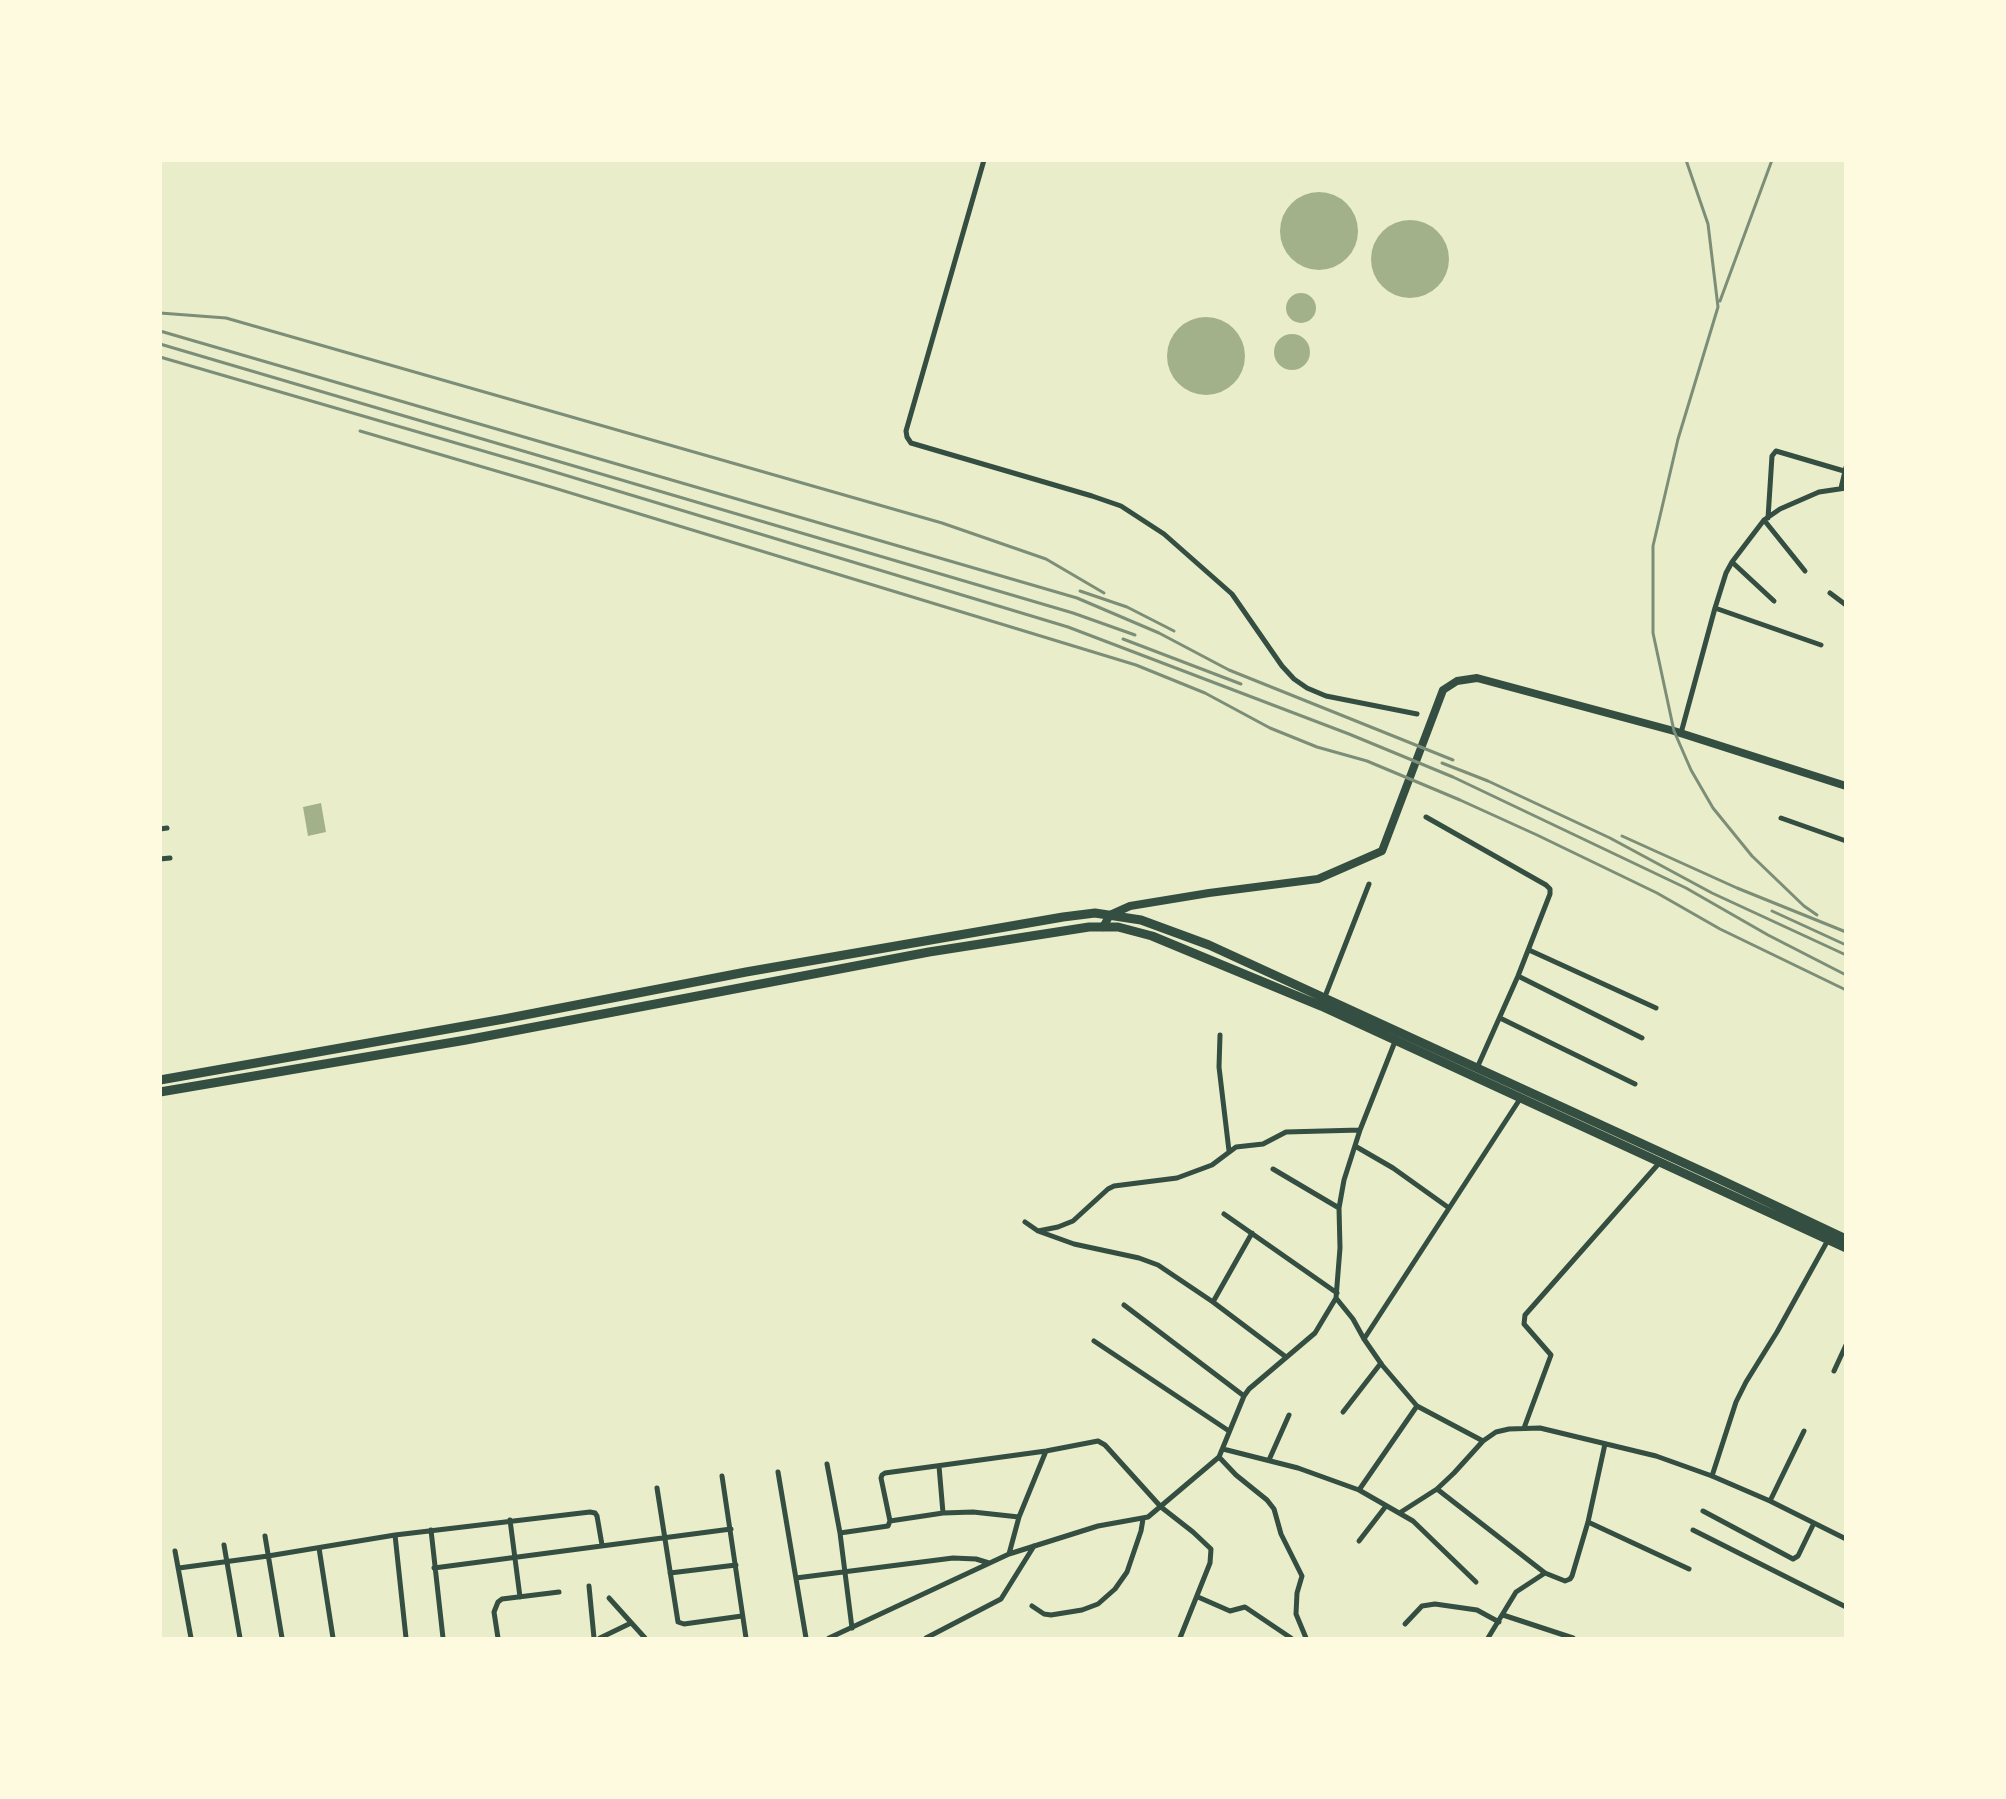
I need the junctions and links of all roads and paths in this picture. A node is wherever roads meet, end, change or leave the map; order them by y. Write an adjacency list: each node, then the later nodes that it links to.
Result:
1 (984, 160): 12 (street)
2 (1845, 469): 3 (street); 4 (street)
3 (1843, 488): 4 (street)
4 (1766, 519): 5 (street); 6 (street)
5 (1732, 562): 8 (street); 10 (street)
6 (1805, 571)
7 (1830, 593): 9 (street)
8 (1774, 602)
9 (1845, 605)
10 (1714, 608): 11 (street); 13 (street)
11 (1821, 645)
12 (1417, 714)
13 (1681, 733): 14 (main road); 21 (main road)
14 (1845, 786)
15 (1426, 816): 23 (street)
16 (1781, 818): 17 (street)
17 (1845, 841)
18 (170, 858): 19 (street)
19 (160, 859)
20 (1369, 884): 25 (street)
21 (1110, 915): 22 (main road); 25 (main road); 32 (main road)
22 (1103, 927): 25 (main road); 34 (main road)
23 (1529, 950): 24 (street); 26 (street)
24 (1518, 976): 27 (street); 30 (street)
25 (1322, 1002): 29 (main road)
26 (1656, 1008)
27 (1500, 1018): 31 (street); 33 (street)
28 (1220, 1035): 38 (street)
29 (1397, 1037): 31 (main road); 35 (main road); 36 (street)
30 (1642, 1038)
31 (1477, 1068): 39 (main road)
32 (160, 1080)
33 (1635, 1084)
34 (160, 1092)
35 (1520, 1099): 40 (main road); 42 (street)
36 (1360, 1130): 37 (street); 38 (street)
37 (1355, 1146): 42 (street); 43 (street)
38 (1229, 1152): 46 (street)
39 (1666, 1155): 40 (street); 48 (main road)
40 (1659, 1163): 49 (main road); 64 (street)
41 (1273, 1169): 43 (street)
42 (1449, 1208): 54 (street)
43 (1340, 1209): 51 (street)
44 (1224, 1214): 47 (street)
45 (1025, 1222): 46 (street)
46 (1038, 1231): 52 (street)
47 (1252, 1233): 51 (street); 52 (street)
48 (1845, 1239)
49 (1827, 1240): 50 (main road); 77 (street)
50 (1845, 1248)
51 (1337, 1296): 54 (street); 57 (street)
52 (1213, 1302): 57 (street)
53 (1124, 1305): 60 (street)
54 (1364, 1339): 58 (street)
55 (1094, 1341): 65 (street)
56 (1845, 1345): 59 (street)
57 (1286, 1357): 60 (street)
58 (1381, 1363): 61 (street); 62 (street)
59 (1834, 1371)
60 (1244, 1396): 65 (street)
61 (1417, 1406): 67 (street); 80 (street)
62 (1342, 1412)
63 (1289, 1415): 72 (street)
64 (1524, 1428): 67 (street); 68 (street)
65 (1229, 1431): 69 (street)
66 (1804, 1431): 81 (street)
67 (1483, 1441): 79 (street)
68 (1605, 1444): 77 (street); 91 (street)
69 (1223, 1449): 71 (street); 72 (street)
70 (1046, 1451): 74 (street); 83 (street); 87 (street)
71 (1220, 1457): 83 (street); 151 (street)
72 (1269, 1460): 80 (street)
73 (827, 1464): 96 (street)
74 (939, 1466): 86 (street); 90 (street)
75 (778, 1472): 119 (street)
76 (722, 1476): 93 (street)
77 (1712, 1476): 81 (street)
78 (657, 1488): 99 (street)
79 (1437, 1489): 85 (street); 118 (street)
80 (1359, 1490): 82 (street)
81 (1770, 1501): 92 (street)
82 (1386, 1506): 85 (street); 101 (street)
83 (1161, 1507): 88 (street); 124 (street)
84 (1703, 1510): 92 (street)
85 (1401, 1512): 120 (street)
86 (943, 1514): 87 (street); 90 (street)
87 (1019, 1517): 107 (street)
88 (1143, 1519): 104 (street); 126 (street)
89 (510, 1520): 94 (street); 103 (street); 109 (street)
90 (890, 1521): 96 (street)
91 (1588, 1522): 115 (street); 118 (street)
92 (1814, 1523): 100 (street)
93 (731, 1529): 99 (street); 112 (street)
94 (431, 1530): 97 (street); 114 (street)
95 (1693, 1530): 127 (street)
96 (840, 1533): 116 (street)
97 (395, 1535): 105 (street); 139 (street)
98 (265, 1536): 108 (street)
99 (664, 1537): 103 (street); 117 (street)
100 (1845, 1539)
101 (1359, 1541)
102 (224, 1545): 110 (street)
103 (602, 1545): 109 (street)
104 (1034, 1546): 107 (street); 134 (street)
105 (319, 1548): 108 (street); 138 (street)
106 (176, 1551): 113 (street)
107 (1009, 1554): 111 (street)
108 (268, 1556): 110 (street); 137 (street)
109 (513, 1558): 114 (street); 123 (street)
110 (228, 1561): 113 (street); 136 (street)
111 (989, 1563): 116 (street); 133 (street)
112 (736, 1565): 117 (street); 129 (street)
113 (178, 1568): 135 (street)
114 (434, 1568): 140 (street)
115 (1689, 1569)
116 (845, 1571): 119 (street); 133 (street)
117 (670, 1573): 129 (street)
118 (1545, 1573): 128 (street)
119 (796, 1578): 146 (street)
120 (1476, 1582)
121 (589, 1586): 142 (street)
122 (559, 1592): 123 (street)
123 (520, 1597): 141 (street)
124 (1198, 1597): 149 (street); 150 (street)
125 (609, 1598): 131 (street)
126 (1032, 1606)
127 (1845, 1607)
128 (1503, 1615): 130 (street); 153 (street)
129 (742, 1616): 145 (street)
130 (1499, 1622): 132 (street); 152 (street)
131 (631, 1623): 143 (street); 144 (street)
132 (1405, 1624)
133 (852, 1628): 147 (street)
134 (938, 1636): 148 (street)
135 (191, 1638)
136 (240, 1638)
137 (282, 1638)
138 (333, 1638)
139 (406, 1638)
140 (443, 1638)
141 (498, 1638)
142 (594, 1638)
143 (600, 1638)
144 (645, 1638)
145 (746, 1638)
146 (806, 1638)
147 (829, 1638)
148 (926, 1638)
149 (1180, 1638)
150 (1291, 1638)
151 (1306, 1638)
152 (1488, 1638)
153 (1573, 1638)

